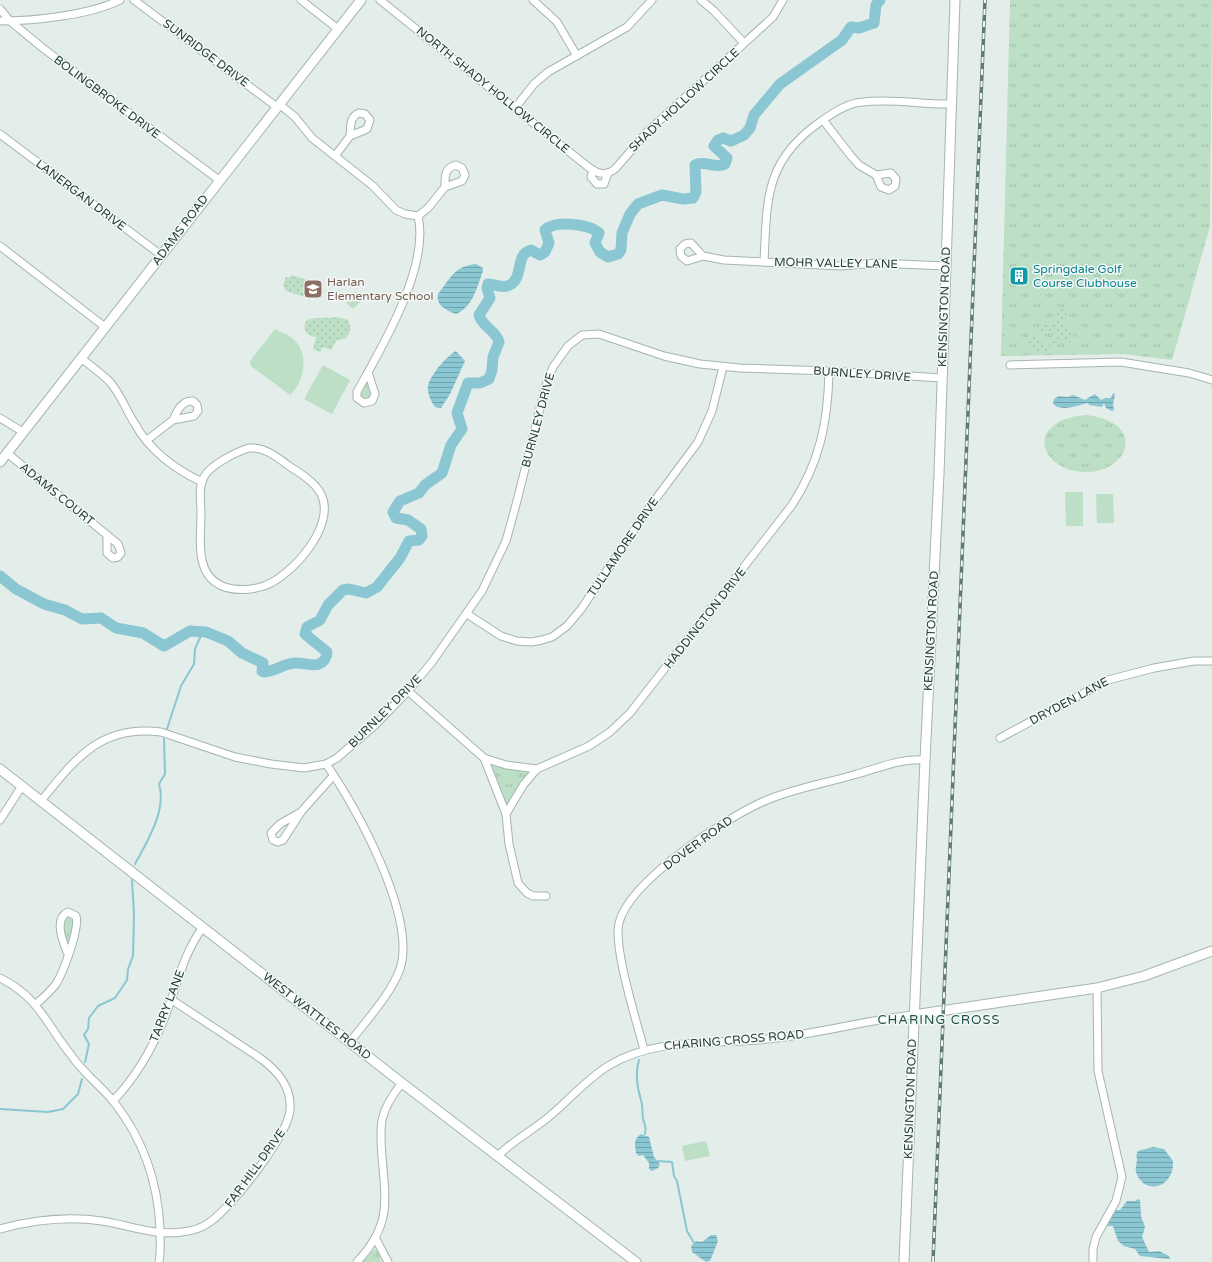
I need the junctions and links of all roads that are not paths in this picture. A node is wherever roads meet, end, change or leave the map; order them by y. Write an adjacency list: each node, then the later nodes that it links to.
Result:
1 (120, 0): 13 (street)
2 (134, 0): 18 (street, SUNRIDGE DRIVE)
3 (301, 0): 14 (street)
4 (361, 0): 14 (street, ADAMS ROAD)
5 (380, 0): 19 (street, NORTH SHADY HOLLOW CIRCLE)
6 (533, 0): 16 (street)
7 (652, 0): 16 (street)
8 (701, 0): 15 (street)
9 (783, 0): 15 (street, SHADY HOLLOW CIRCLE)
10 (955, 0): 17 (street, KENSINGTON ROAD)
11 (0, 9): 13 (street, BOLINGBROKE DRIVE)
12 (0, 21): 13 (street)
13 (10, 21): 27 (street, BOLINGBROKE DRIVE)
14 (338, 29): 18 (street, ADAMS ROAD)
15 (744, 43): 25 (street, SHADY HOLLOW CIRCLE)
16 (577, 56): 19 (street)
17 (952, 104): 20 (street); 34 (street, KENSINGTON ROAD)
18 (278, 106): 23 (street, SUNRIDGE DRIVE); 27 (street, ADAMS ROAD)
19 (515, 108): 24 (street, NORTH SHADY HOLLOW CIRCLE)
20 (823, 120): 26 (street); 33 (street)
21 (0, 134): 31 (street, LANERGAN DRIVE)
22 (350, 136): 23 (street)
23 (335, 156): 29 (street, SUNRIDGE DRIVE)
24 (593, 170): 25 (street, NORTH SHADY HOLLOW CIRCLE); 25 (street, SHADY HOLLOW CIRCLE)
25 (608, 174)
26 (876, 175)
27 (219, 180): 31 (street, ADAMS ROAD)
28 (445, 187): 29 (street)
29 (418, 216): 40 (street)
30 (0, 246): 35 (street)
31 (161, 255): 35 (street, ADAMS ROAD)
32 (703, 256): 33 (street, MOHR VALLEY LANE)
33 (764, 262): 34 (street, MOHR VALLEY LANE)
34 (946, 266): 41 (street, KENSINGTON ROAD)
35 (105, 327): 36 (street, ADAMS ROAD)
36 (81, 358): 45 (street, ADAMS ROAD); 46 (street)
37 (1010, 365): 42 (street)
38 (723, 367): 39 (street, BURNLEY DRIVE); 51 (street, TULLAMORE DRIVE); 51 (street, BURNLEY DRIVE)
39 (829, 371): 41 (street, BURNLEY DRIVE); 59 (street, HADDINGTON DRIVE)
40 (368, 372)
41 (942, 378): 56 (street, KENSINGTON ROAD)
42 (1212, 380)
43 (0, 418): 45 (street)
44 (173, 420): 46 (street)
45 (23, 432): 47 (street, ADAMS ROAD)
46 (147, 440): 49 (street)
47 (7, 453): 48 (street, ADAMS ROAD); 50 (street, ADAMS COURT)
48 (0, 462)
49 (202, 482): 49 (street)
50 (107, 536)
51 (467, 614): 53 (street, BURNLEY DRIVE)
52 (1212, 661): 54 (street, DRYDEN LANE)
53 (408, 691): 55 (street); 57 (street, BURNLEY DRIVE)
54 (1000, 738)
55 (484, 758): 59 (street); 64 (street)
56 (925, 760): 74 (street, KENSINGTON ROAD); 76 (street, DOVER ROAD)
57 (326, 764): 60 (street); 62 (street, BURNLEY DRIVE)
58 (0, 769): 61 (street, WEST WATTLES ROAD)
59 (537, 769): 64 (street, HADDINGTON DRIVE)
60 (334, 776): 63 (street); 75 (street)
61 (22, 786): 62 (street, WEST WATTLES ROAD); 65 (street)
62 (41, 801): 67 (street, WEST WATTLES ROAD)
63 (301, 812): 63 (street)
64 (506, 814): 66 (street)
65 (0, 820)
66 (546, 896)
67 (203, 927): 72 (street, TARRY LANE); 75 (street, WEST WATTLES ROAD)
68 (1212, 951): 71 (street, CHARING CROSS ROAD)
69 (68, 954): 69 (street); 73 (street)
70 (0, 978): 73 (street)
71 (1097, 988): 74 (street, CHARING CROSS ROAD); 88 (street)
72 (172, 1000): 78 (street, TARRY LANE); 81 (street, FAR HILL DRIVE)
73 (36, 1004): 78 (street)
74 (913, 1014): 76 (street, CHARING CROSS ROAD); 87 (street, KENSINGTON ROAD)
75 (350, 1042): 77 (street, WEST WATTLES ROAD)
76 (644, 1050): 79 (street, CHARING CROSS ROAD)
77 (402, 1083): 79 (street, WEST WATTLES ROAD); 82 (street)
78 (113, 1102): 81 (street)
79 (498, 1156): 86 (street, WEST WATTLES ROAD)
80 (0, 1229): 81 (street, FAR HILL DRIVE)
81 (160, 1232): 83 (street)
82 (376, 1239): 84 (street); 85 (street)
83 (159, 1262)
84 (357, 1262)
85 (388, 1262)
86 (636, 1262)
87 (904, 1262)
88 (1093, 1262)

